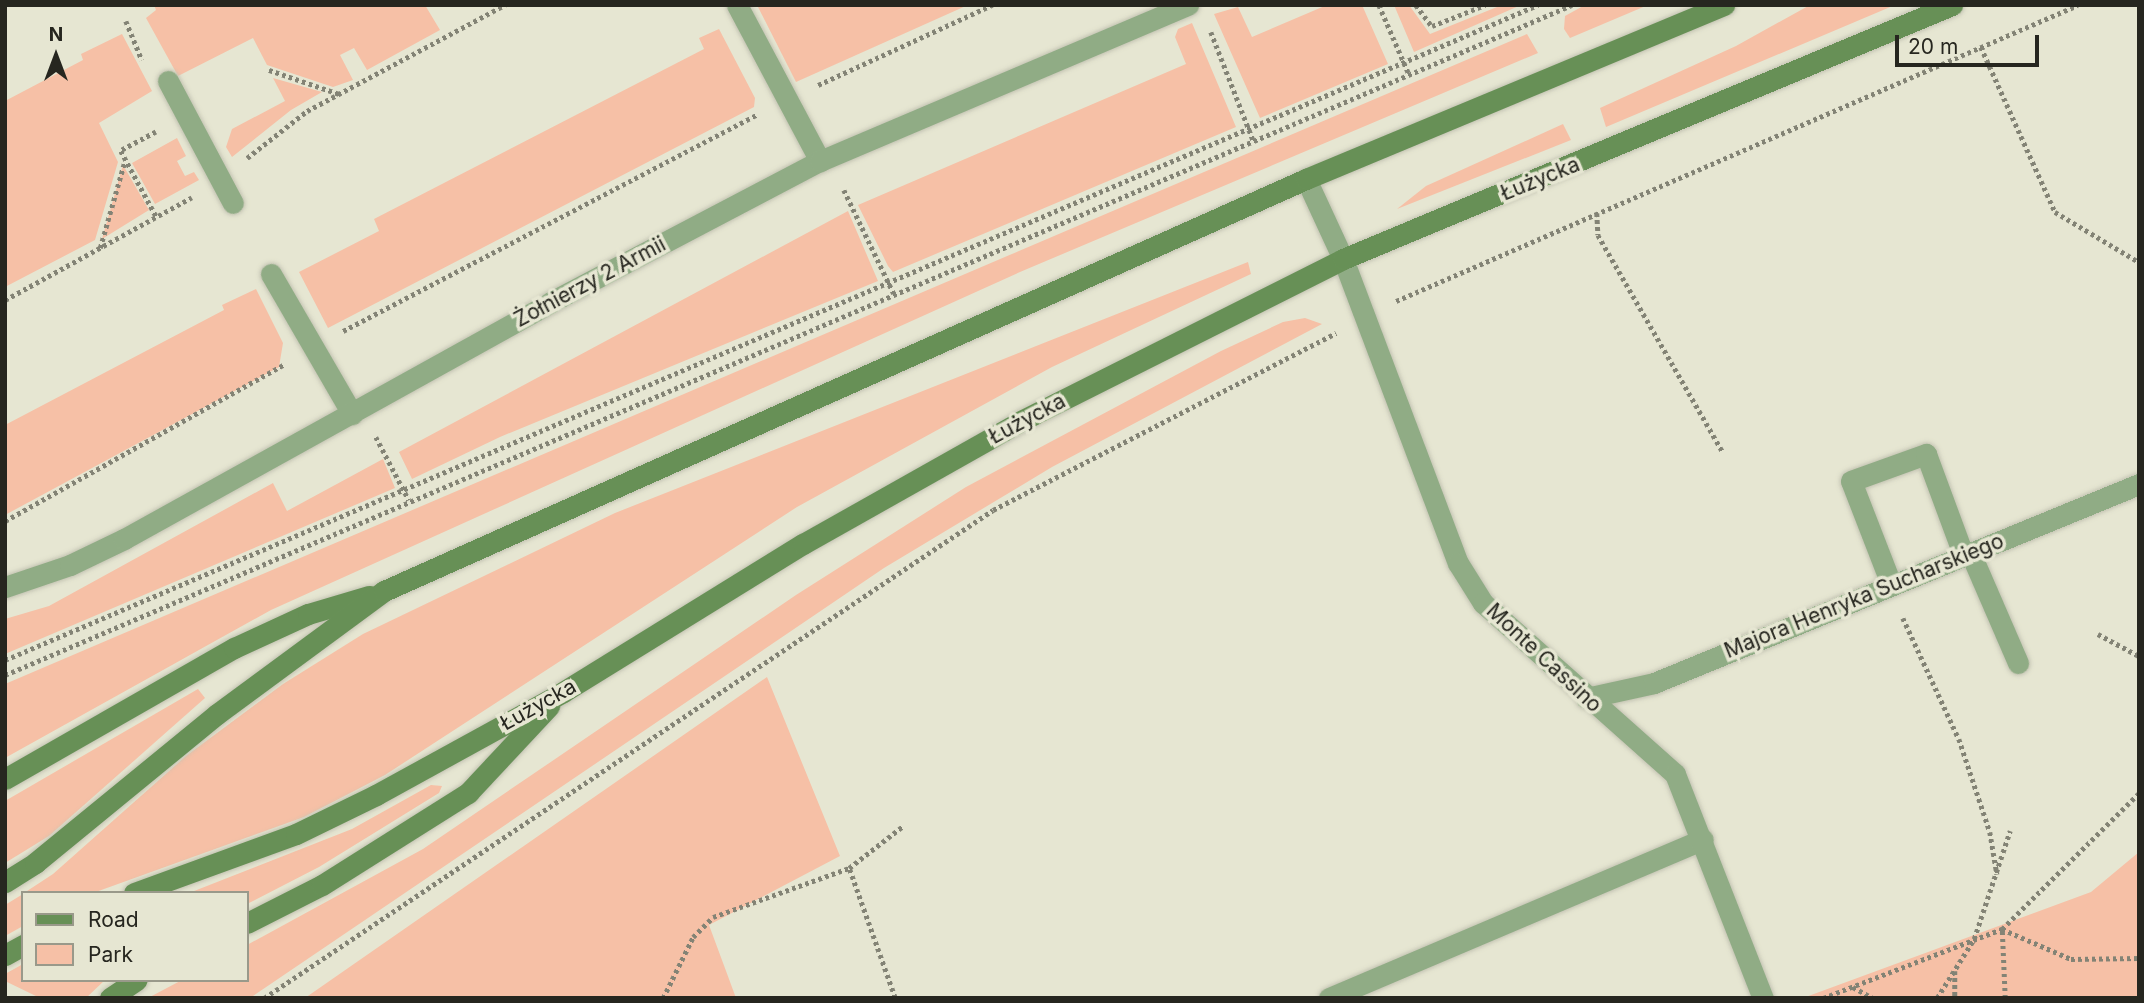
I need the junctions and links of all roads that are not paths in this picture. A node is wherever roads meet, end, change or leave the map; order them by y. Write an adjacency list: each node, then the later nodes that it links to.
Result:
1 (737, 5): 6 (street)
2 (1188, 5): 6 (street, Żołnierzy 2 Armii)
3 (1724, 5): 7 (main road)
4 (1952, 5): 9 (main road, Łużycka)
5 (168, 81): 8 (street)
6 (824, 160): 11 (street, Żołnierzy 2 Armii)
7 (1306, 179): 9 (street, Monte Cassino); 16 (main road)
8 (233, 203)
9 (1343, 259): 18 (main road, Łużycka); 19 (street, Monte Cassino)
10 (271, 274): 11 (street)
11 (352, 414): 15 (street, Żołnierzy 2 Armii)
12 (2139, 484): 13 (street, Majora Henryka Sucharskiego)
13 (1966, 553): 14 (street, Majora Henryka Sucharskiego); 14 (street); 17 (street)
14 (1891, 584): 19 (street, Majora Henryka Sucharskiego)
15 (5, 587)
16 (384, 591): 20 (main road); 22 (main road)
17 (2018, 663)
18 (563, 692): 23 (main road, Łużycka); 24 (main road)
19 (1586, 698): 21 (street, Monte Cassino)
20 (5, 779)
21 (1703, 839): 29 (street); 30 (street, Monte Cassino)
22 (5, 881)
23 (139, 891)
24 (248, 922)
25 (21, 946): 26 (main road)
26 (5, 955)
27 (134, 982): 28 (main road)
28 (110, 998)
29 (1329, 998)
30 (1763, 998)

